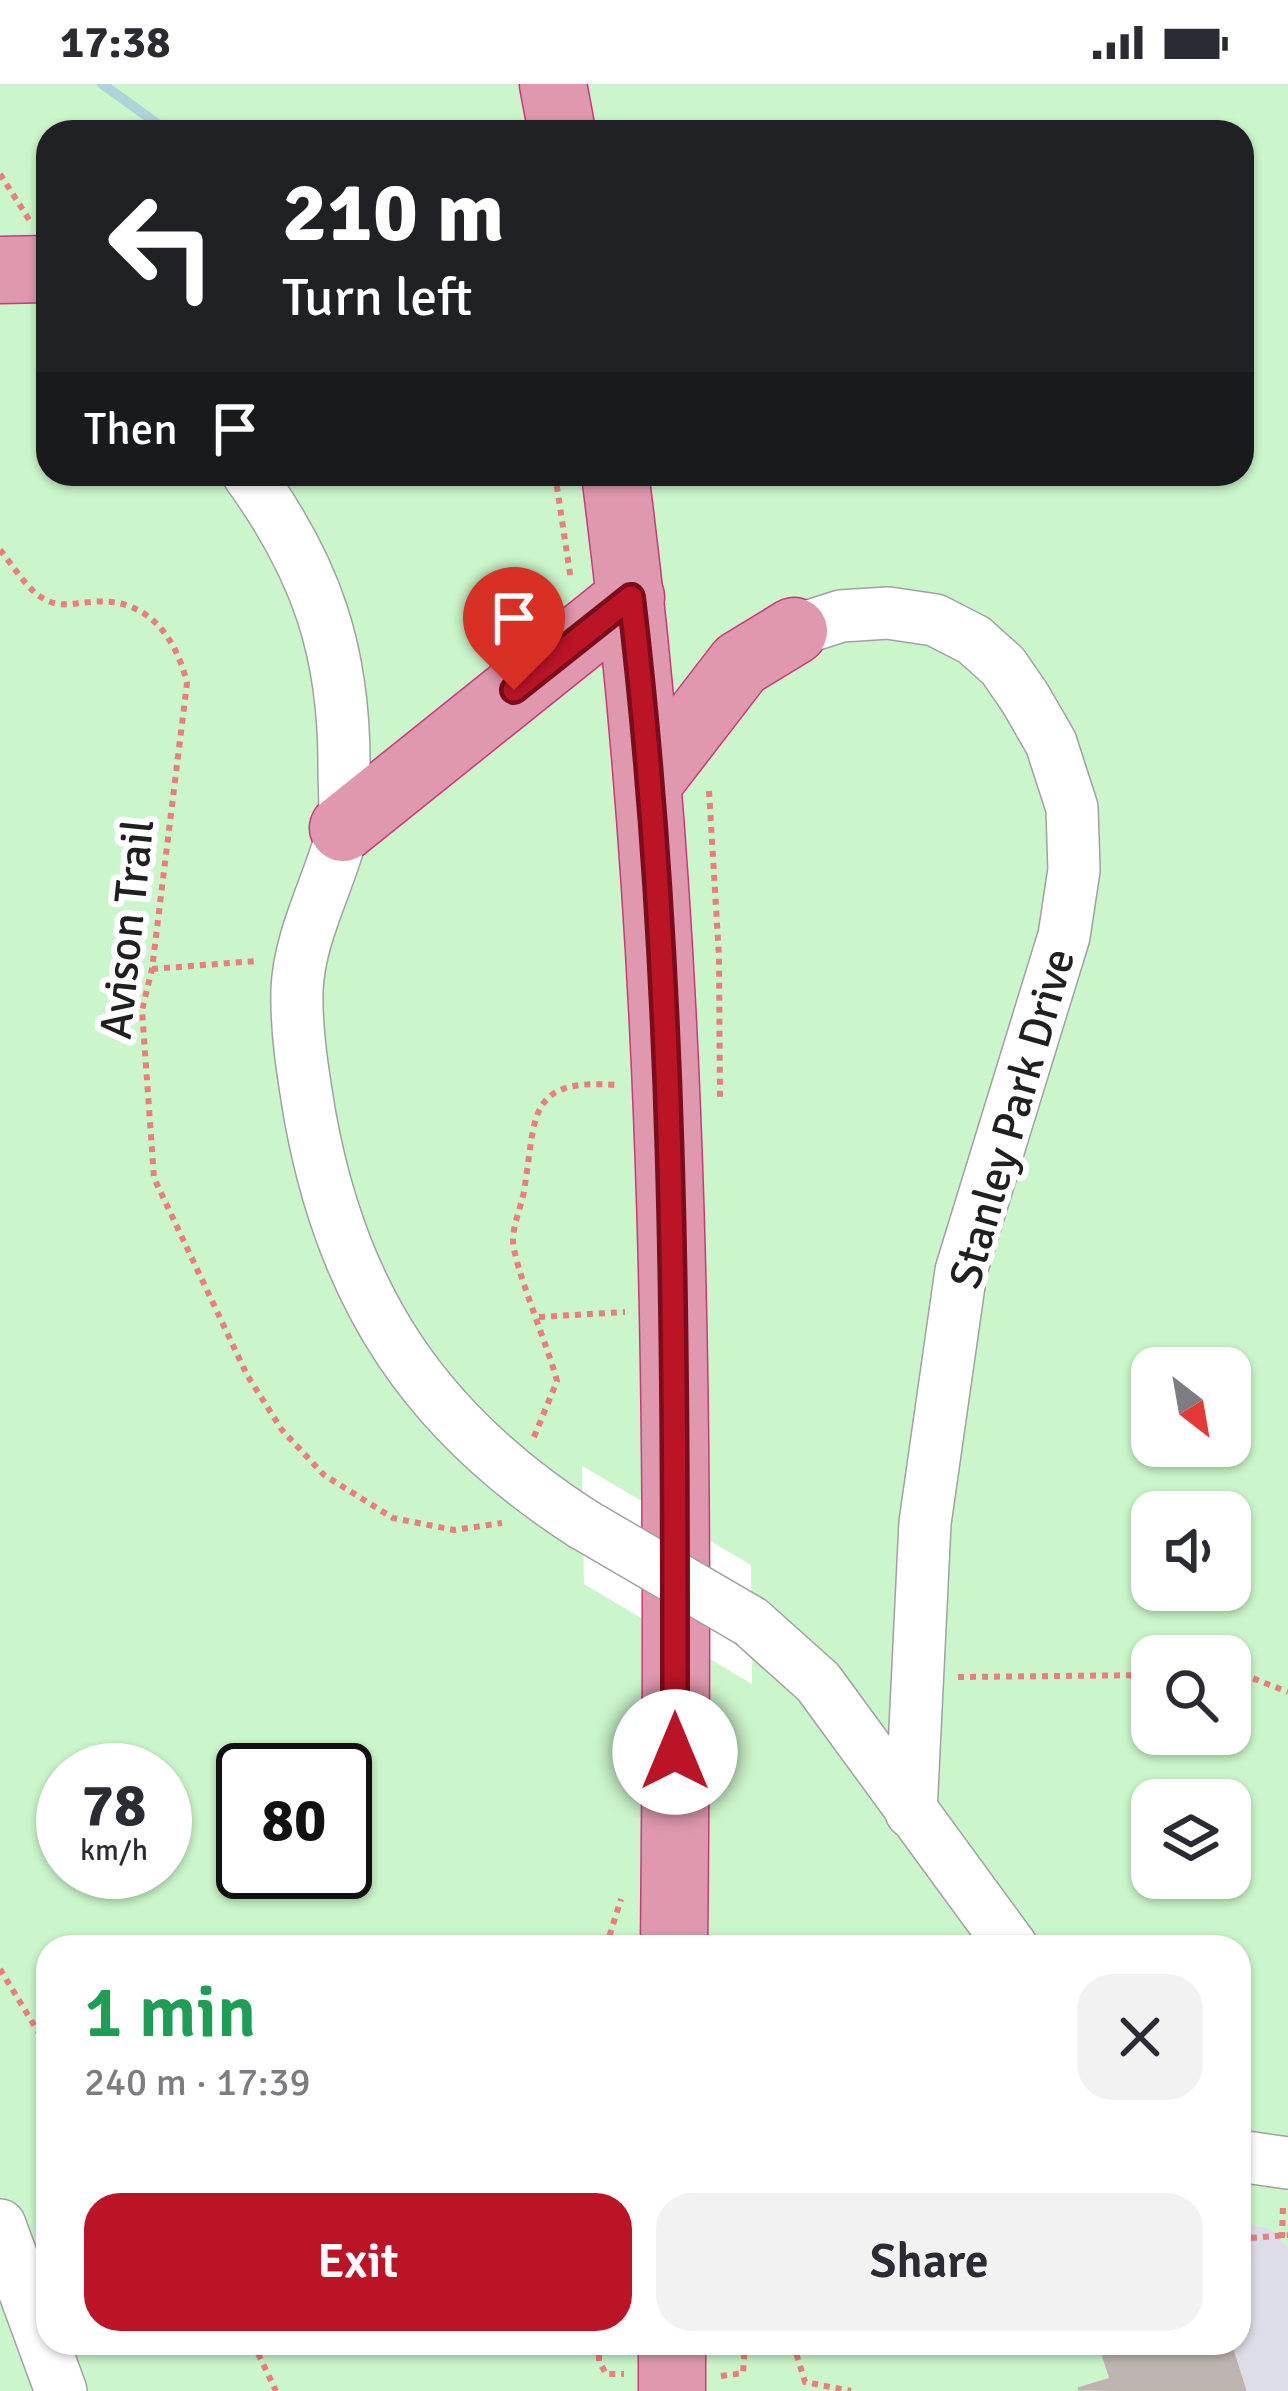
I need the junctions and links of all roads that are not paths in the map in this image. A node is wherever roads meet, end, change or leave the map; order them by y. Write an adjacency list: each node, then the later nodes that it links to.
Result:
1 (553, 84): 2 (highway)
2 (560, 120)
3 (0, 286): 4 (street)
4 (36, 302)
5 (256, 486): 10 (street)
6 (614, 486): 7 (highway)
7 (602, 598): 9 (highway); 10 (highway)
8 (794, 631): 9 (highway); 11 (street, Stanley Park Drive)
9 (650, 782): 12 (highway)
10 (344, 828): 11 (street, bridge)
11 (911, 1812): 13 (street)
12 (674, 1935)
13 (1003, 1935)
14 (1251, 2162): 15 (street)
15 (1286, 2179)
16 (0, 2225): 17 (street)
17 (36, 2323)
18 (48, 2355): 20 (street)
19 (672, 2355): 21 (highway, bridge)
20 (61, 2391)
21 (672, 2391)

